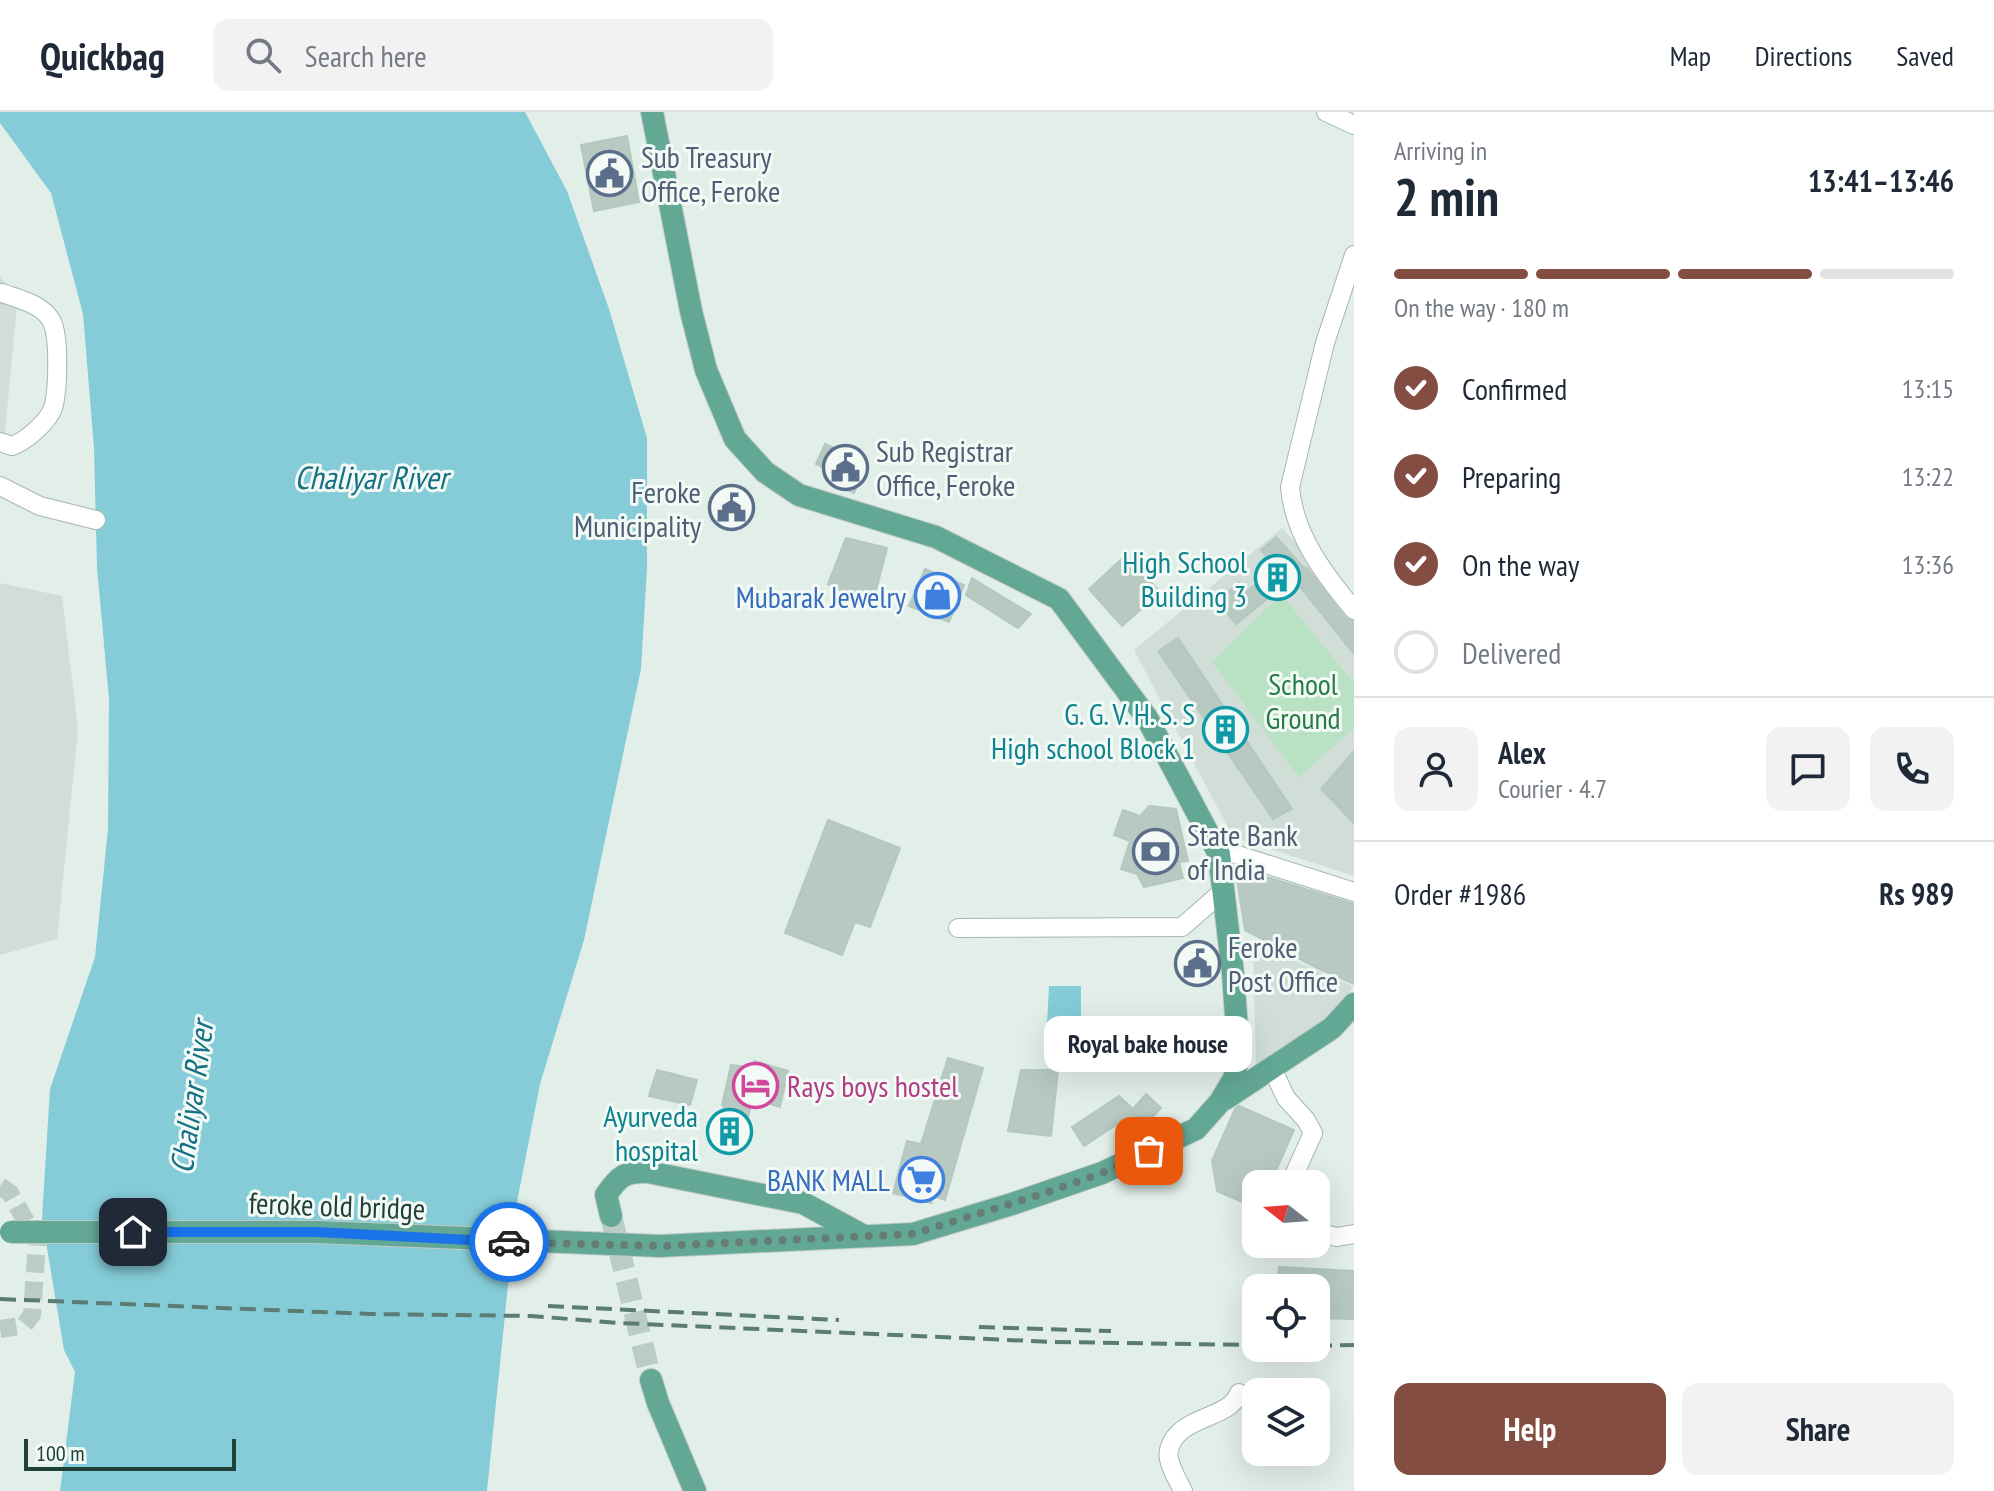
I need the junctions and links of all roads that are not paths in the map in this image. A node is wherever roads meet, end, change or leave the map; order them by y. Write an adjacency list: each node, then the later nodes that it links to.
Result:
1 (652, 112): 10 (main road)
2 (1326, 112): 3 (street)
3 (1354, 125)
4 (1354, 255): 9 (street)
5 (2, 293): 6 (street)
6 (0, 442)
7 (0, 486): 8 (street)
8 (96, 520)
9 (1354, 610)
10 (1216, 848): 11 (main road); 12 (street)
11 (1223, 891): 13 (street); 16 (main road)
12 (1354, 892)
13 (958, 928)
14 (1354, 1004): 15 (main road)
15 (1272, 1068): 16 (main road); 17 (street)
16 (1220, 1102): 22 (main road, feroke old bridge)
17 (1296, 1170)
18 (611, 1216): 22 (main road)
19 (6, 1230): 22 (main road, feroke old bridge, bridge)
20 (1354, 1234): 21 (street)
21 (1330, 1235)
22 (864, 1236)
23 (651, 1380): 25 (main road)
24 (1239, 1393): 26 (street)
25 (695, 1491)
26 (1183, 1491)

